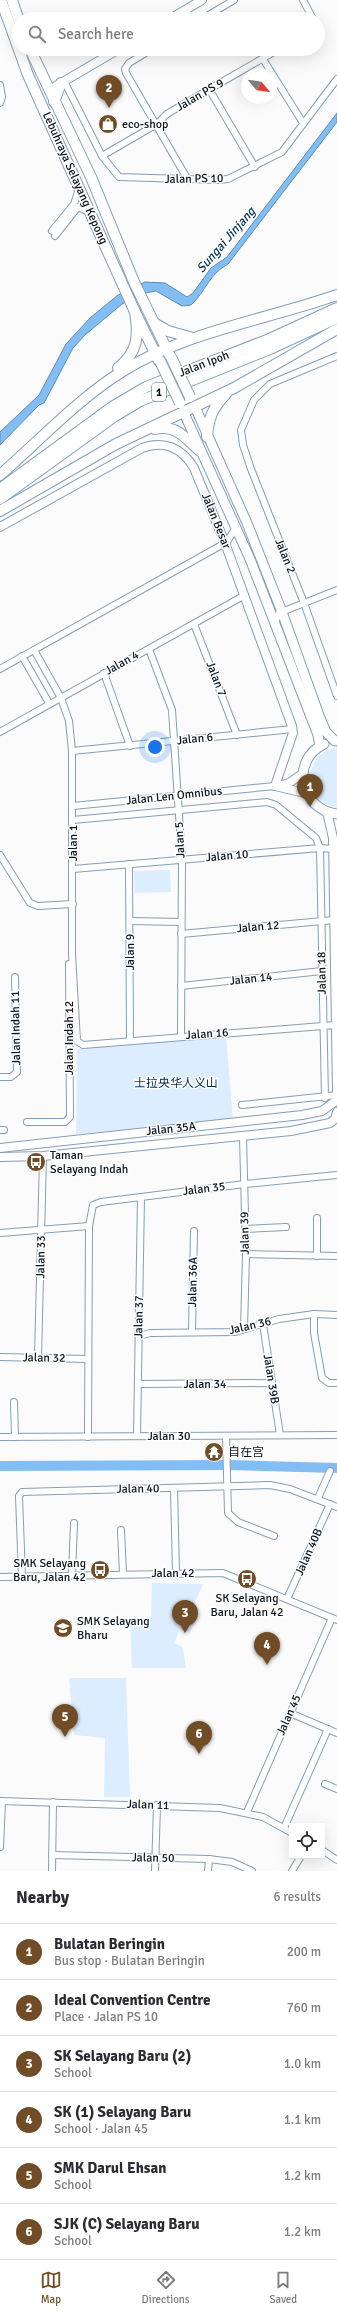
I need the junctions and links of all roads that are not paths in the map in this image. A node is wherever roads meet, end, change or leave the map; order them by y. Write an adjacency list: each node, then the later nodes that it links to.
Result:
1 (1, 0): 10 (main road, Lebuhraya Selayang Kepong)
2 (12, 0): 6 (main road)
3 (202, 0): 7 (street)
4 (234, 0): 8 (street)
5 (303, 0): 9 (street)
6 (16, 12)
7 (182, 12)
8 (214, 12)
9 (309, 12)
10 (12, 29)
11 (22, 56): 20 (main road, Lebuhraya Selayang Kepong)
12 (33, 56): 17 (main road, Lebuhraya Selayang Kepong)
13 (107, 56): 19 (street)
14 (140, 56): 27 (street)
15 (268, 56): 16 (street, Jalan PS 9)
16 (263, 59): 22 (street, Jalan PS 9); 26 (street)
17 (43, 76): 19 (street); 23 (main road, Lebuhraya Selayang Kepong)
18 (337, 79): 26 (street, Jalan PS 10)
19 (63, 82): 23 (street); 25 (main road); 28 (street, Jalan PS 10)
20 (33, 85): 23 (main road); 31 (main road, Lebuhraya Selayang Kepong)
21 (0, 86): 24 (street)
22 (210, 89): 27 (street, Jalan PS 9); 29 (street)
23 (49, 90): 25 (main road, Lebuhraya Selayang Kepong)
24 (0, 102)
25 (54, 102): 40 (main road, Lebuhraya Selayang Kepong)
26 (302, 123): 29 (street, Jalan PS 10)
27 (157, 124): 28 (street, Jalan PS 9); 30 (street)
28 (102, 156): 30 (street, Jalan PS 10)
29 (255, 166): 30 (street, Jalan PS 10)
30 (188, 180)
31 (79, 189): 32 (main road, Lebuhraya Selayang Kepong); 33 (street)
32 (92, 214): 33 (street); 38 (main road, Lebuhraya Selayang Kepong)
33 (60, 225): 34 (street)
34 (53, 234)
35 (337, 295): 42 (main road)
36 (337, 300): 46 (main road)
37 (337, 308): 46 (main road, Jalan Ipoh / 1)
38 (135, 312): 45 (main road, Lebuhraya Selayang Kepong); 47 (main road)
39 (337, 318): 56 (main road, Jalan Ipoh / 1)
40 (154, 323): 42 (main road); 43 (main road, Lebuhraya Selayang Kepong)
41 (337, 329): 48 (main road)
42 (194, 338): 43 (main road)
43 (169, 353): 45 (main road); 49 (main road, Lebuhraya Selayang Kepong, bridge)
44 (337, 356): 64 (street, Jalan 2)
45 (158, 358): 47 (main road); 50 (main road, Lebuhraya Selayang Kepong, bridge)
46 (192, 368): 55 (main road, Jalan Ipoh / 1)
47 (99, 387): 54 (main road)
48 (234, 388): 49 (main road); 52 (main road)
49 (195, 407): 50 (main road); 52 (main road)
50 (184, 413): 51 (main road); 53 (main road, Jalan Besar)
51 (144, 431): 53 (main road); 57 (main road)
52 (207, 436): 65 (main road)
53 (200, 451): 59 (main road, Jalan Besar)
54 (0, 475)
55 (0, 489)
56 (0, 499)
57 (0, 511)
58 (0, 527): 60 (street, Jalan Besar)
59 (236, 527): 60 (street); 61 (main road, Jalan Besar)
60 (226, 542): 61 (street); 63 (street, Jalan Besar); 69 (street)
61 (244, 545): 66 (main road, Jalan Besar)
62 (337, 590): 64 (street)
63 (245, 596): 67 (street, Jalan 4); 76 (street, Jalan Besar)
64 (304, 603): 65 (street); 73 (street, Jalan 2)
65 (282, 612): 66 (street); 79 (main road)
66 (275, 623): 82 (main road, Jalan Besar)
67 (194, 624): 68 (street, Jalan 4); 78 (street, Jalan 7)
68 (149, 649): 72 (street, Jalan 4); 80 (street, Jalan 5)
69 (34, 650): 70 (street); 74 (street, Jalan 1)
70 (22, 656): 71 (street); 75 (street)
71 (0, 669)
72 (104, 673): 74 (street, Jalan 4); 81 (street)
73 (337, 696)
74 (61, 698): 75 (street, Jalan 4); 83 (street, Jalan 1)
75 (49, 703): 77 (street, Jalan 4)
76 (293, 729): 78 (street, Jalan 6); 85 (street)
77 (0, 732)
78 (237, 735): 80 (street, Jalan 6)
79 (336, 741): 82 (main road)
80 (174, 742): 81 (street, Jalan 6); 87 (street, Jalan 5)
81 (130, 746): 83 (street, Jalan 6)
82 (320, 746): 84 (main road)
83 (72, 751): 88 (street, Jalan 1)
84 (302, 774): 85 (street, Jalan Len Omnibus); 86 (main road)
85 (275, 786): 86 (street, Jalan Len Omnibus); 87 (street, Jalan Len Omnibus)
86 (305, 793): 90 (main road)
87 (178, 796): 88 (street, Jalan Len Omnibus); 89 (street, Jalan 5)
88 (73, 806): 92 (street, Jalan 1)
89 (179, 811): 92 (street); 95 (street); 98 (street, Jalan 5)
90 (327, 812): 91 (main road); 94 (street)
91 (337, 814)
92 (73, 820): 100 (street, Jalan 1)
93 (337, 830): 94 (street)
94 (333, 838): 96 (street)
95 (320, 848): 96 (street, Jalan 10); 98 (street, Jalan 10); 104 (street, Jalan 18)
96 (335, 854): 102 (street)
97 (0, 855): 101 (street)
98 (182, 860): 99 (street, Jalan 10); 105 (street, Jalan 5)
99 (129, 864): 100 (street, Jalan 10); 103 (street, Jalan 9)
100 (73, 869): 101 (street, Jalan 1)
101 (73, 904): 107 (street, Jalan 1)
102 (334, 920): 104 (street, Jalan 12); 111 (street)
103 (130, 921): 105 (street); 115 (street, Jalan 9)
104 (322, 921): 106 (street, Jalan 12); 108 (street, Jalan 18)
105 (181, 922): 106 (street, Jalan 5)
106 (181, 934): 110 (street, Jalan 5)
107 (72, 954): 116 (street, Jalan 1); 125 (street, Jalan Indah 12)
108 (322, 971): 110 (street, Jalan 14); 113 (street, Jalan 18)
109 (16, 977): 117 (street, Jalan Indah 11)
110 (181, 986): 114 (street, Jalan 5)
111 (336, 1014): 112 (street)
112 (335, 1025): 113 (street, Jalan 16); 118 (street)
113 (323, 1026): 114 (street, Jalan 16); 120 (street, Jalan 18)
114 (181, 1035): 115 (street, Jalan 16)
115 (130, 1040): 116 (street, Jalan 16)
116 (80, 1044)
117 (0, 1078)
118 (337, 1092)
119 (337, 1095): 120 (street)
120 (325, 1098): 122 (street)
121 (337, 1100): 127 (street, Jalan 35A)
122 (242, 1105)
123 (337, 1112): 124 (street)
124 (337, 1116): 126 (street, Jalan 35A)
125 (27, 1122)
126 (243, 1137): 128 (street, Jalan 35A); 131 (street, Jalan 39)
127 (0, 1148)
128 (43, 1156): 129 (street, Jalan 35A); 137 (street, Jalan 33)
129 (0, 1157)
130 (337, 1175): 131 (street, Jalan 35)
131 (245, 1184): 132 (street, Jalan 35); 136 (street, Jalan 39)
132 (141, 1197): 134 (street, Jalan 35); 148 (street, Jalan 37)
133 (317, 1218): 141 (street)
134 (89, 1226): 137 (street); 151 (street, Jalan 35)
135 (286, 1227): 136 (street)
136 (245, 1229): 140 (street, Jalan 39)
137 (42, 1230): 139 (street); 150 (street, Jalan 33)
138 (194, 1231): 147 (street, Jalan 36A)
139 (0, 1233)
140 (246, 1254): 141 (street); 146 (street, Jalan 39)
141 (317, 1256): 142 (street)
142 (337, 1256)
143 (314, 1314): 144 (street, Jalan 36); 145 (street, Jalan 36); 153 (street)
144 (337, 1315)
145 (263, 1324): 146 (street, Jalan 36); 152 (street, Jalan 39B)
146 (244, 1329): 147 (street, Jalan 36)
147 (192, 1332): 148 (street, Jalan 36)
148 (139, 1336): 154 (street, Jalan 37)
149 (0, 1357): 150 (street, Jalan 32)
150 (38, 1358): 151 (street, Jalan 32)
151 (87, 1359): 162 (street, Jalan 35)
152 (272, 1383): 154 (street, Jalan 34); 156 (street, Jalan 39B)
153 (337, 1383)
154 (138, 1384): 158 (street, Jalan 37)
155 (14, 1402): 161 (street)
156 (280, 1435): 157 (street, Jalan 30); 159 (street, Jalan 30)
157 (337, 1435)
158 (137, 1436): 159 (street, Jalan 30); 162 (street, Jalan 30)
159 (226, 1436): 164 (street)
160 (0, 1437): 161 (street, Jalan 30)
161 (15, 1437): 162 (street, Jalan 30)
162 (88, 1437)
163 (330, 1471): 166 (street)
164 (228, 1486): 165 (street, Jalan 40); 166 (street, Jalan 40); 171 (street)
165 (174, 1488): 172 (street); 175 (street, Jalan 40)
166 (318, 1498): 167 (street, Jalan 40)
167 (330, 1504): 168 (street, Jalan 40); 177 (street, Jalan 40B)
168 (337, 1507)
169 (74, 1523): 174 (street)
170 (121, 1530): 173 (street)
171 (274, 1536)
172 (176, 1573): 173 (street, Jalan 42); 177 (street, Jalan 42)
173 (123, 1574): 174 (street, Jalan 42)
174 (72, 1575): 175 (street, Jalan 42)
175 (22, 1576): 176 (street, Jalan 42)
176 (0, 1577)
177 (287, 1599): 178 (street, Jalan 42)
178 (334, 1619): 179 (street, Jalan 45)
179 (290, 1713): 180 (street); 187 (street, Jalan 45)
180 (328, 1729): 181 (street); 188 (street)
181 (337, 1733)
182 (325, 1784): 183 (street)
183 (337, 1789)
184 (1, 1802): 185 (street, Jalan 11); 190 (street)
185 (53, 1802): 186 (street, Jalan 11); 192 (street)
186 (156, 1805): 187 (street, Jalan 11); 193 (street)
187 (247, 1812): 188 (street, Jalan 11)
188 (284, 1828): 189 (street, Jalan 11)
189 (289, 1830)
190 (0, 1847)
191 (325, 1852): 194 (street)
192 (52, 1855): 193 (street, Jalan 50); 197 (street)
193 (156, 1858): 195 (street, Jalan 50); 198 (street)
194 (336, 1858)
195 (209, 1859): 199 (street); 200 (street, Jalan 50)
196 (299, 1859): 201 (street)
197 (52, 1871)
198 (155, 1871)
199 (208, 1871)
200 (252, 1871)
201 (292, 1871)

